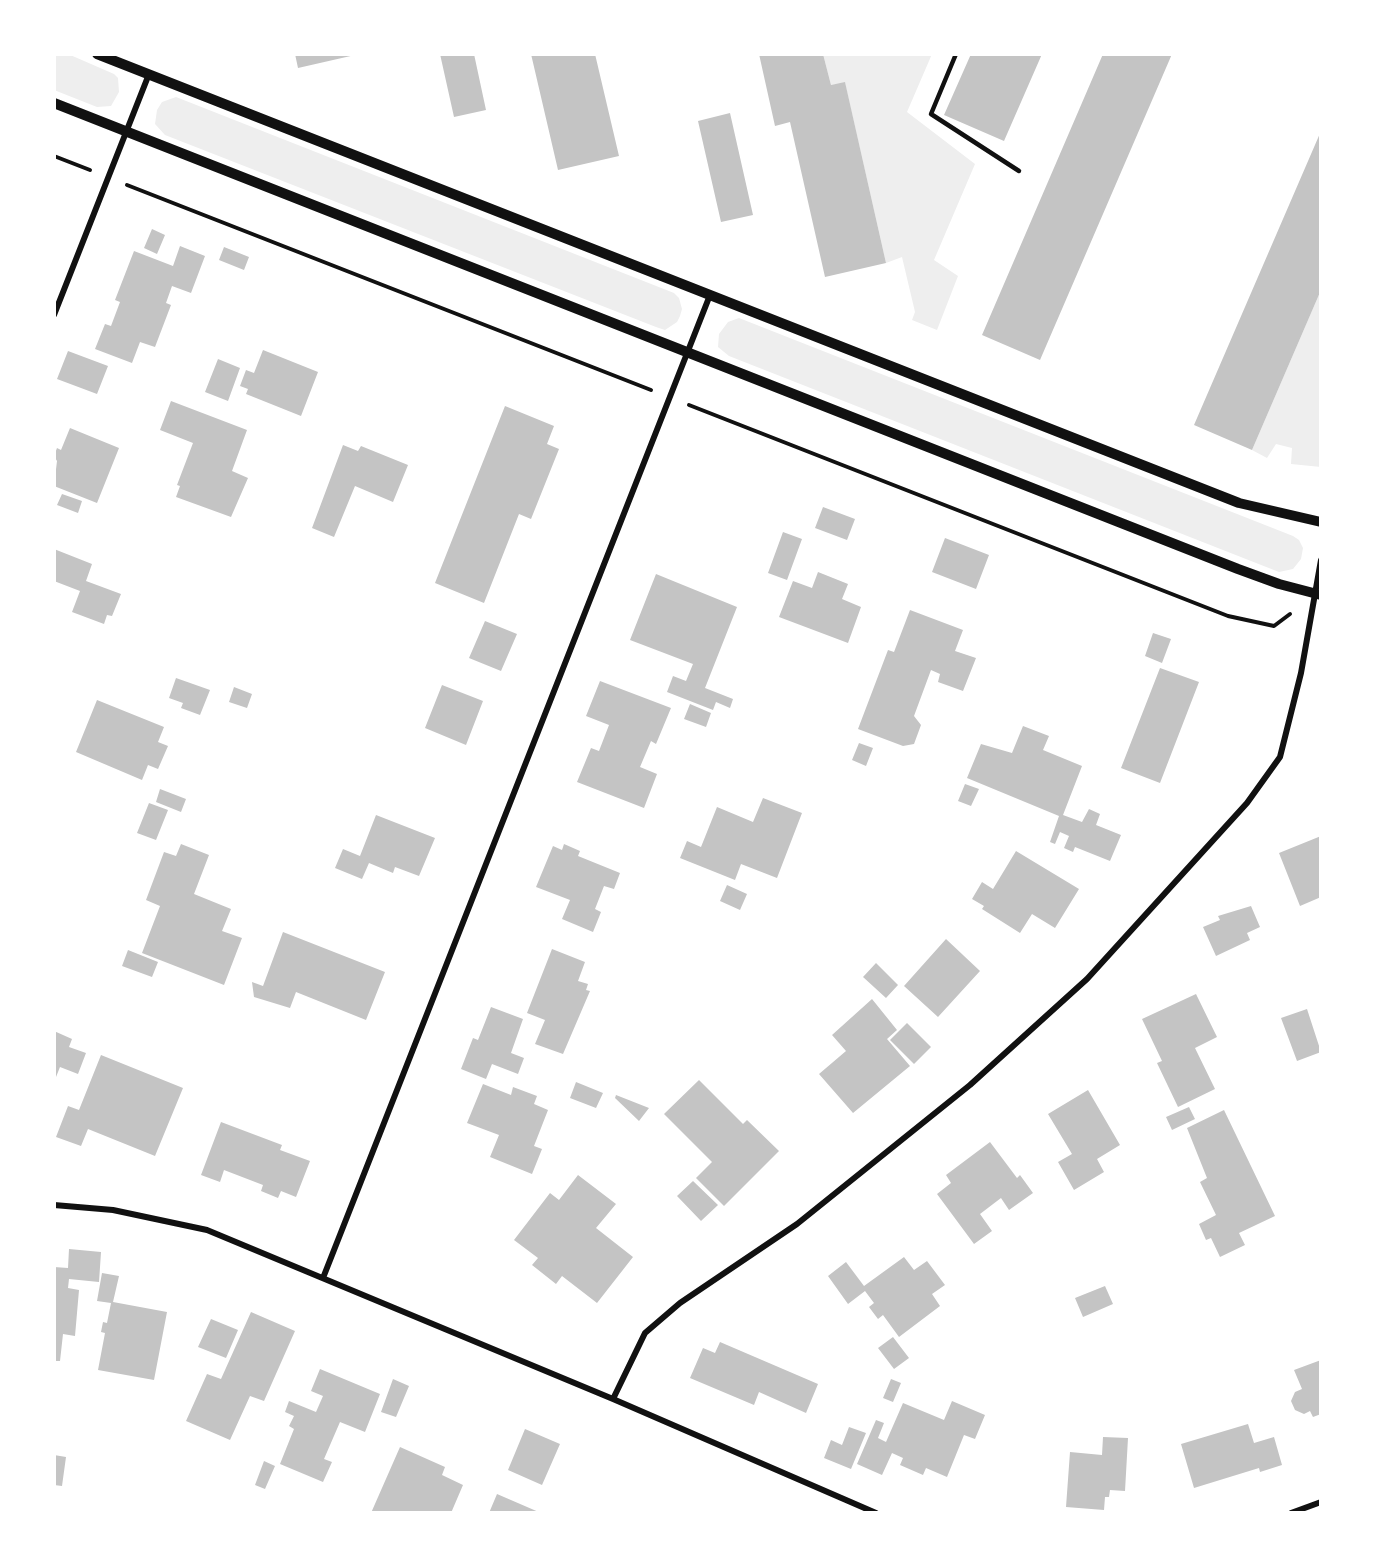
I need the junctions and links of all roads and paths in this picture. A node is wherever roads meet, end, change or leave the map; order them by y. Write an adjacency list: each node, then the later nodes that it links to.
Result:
1 (97, 54): 3 (street)
2 (956, 54): 6 (lane)
3 (149, 74): 5 (street); 7 (street)
4 (54, 103): 5 (street)
5 (126, 132): 8 (street); 9 (street)
6 (1019, 171)
7 (710, 295): 9 (street); 10 (street)
8 (54, 315)
9 (687, 352): 12 (street); 14 (street)
10 (1321, 522)
11 (1321, 560): 12 (street)
12 (1319, 595): 15 (street)
13 (54, 1205): 14 (street)
14 (323, 1278): 15 (street)
15 (613, 1400): 17 (street)
16 (1321, 1502): 18 (street)
17 (876, 1513)
18 (1291, 1513)

